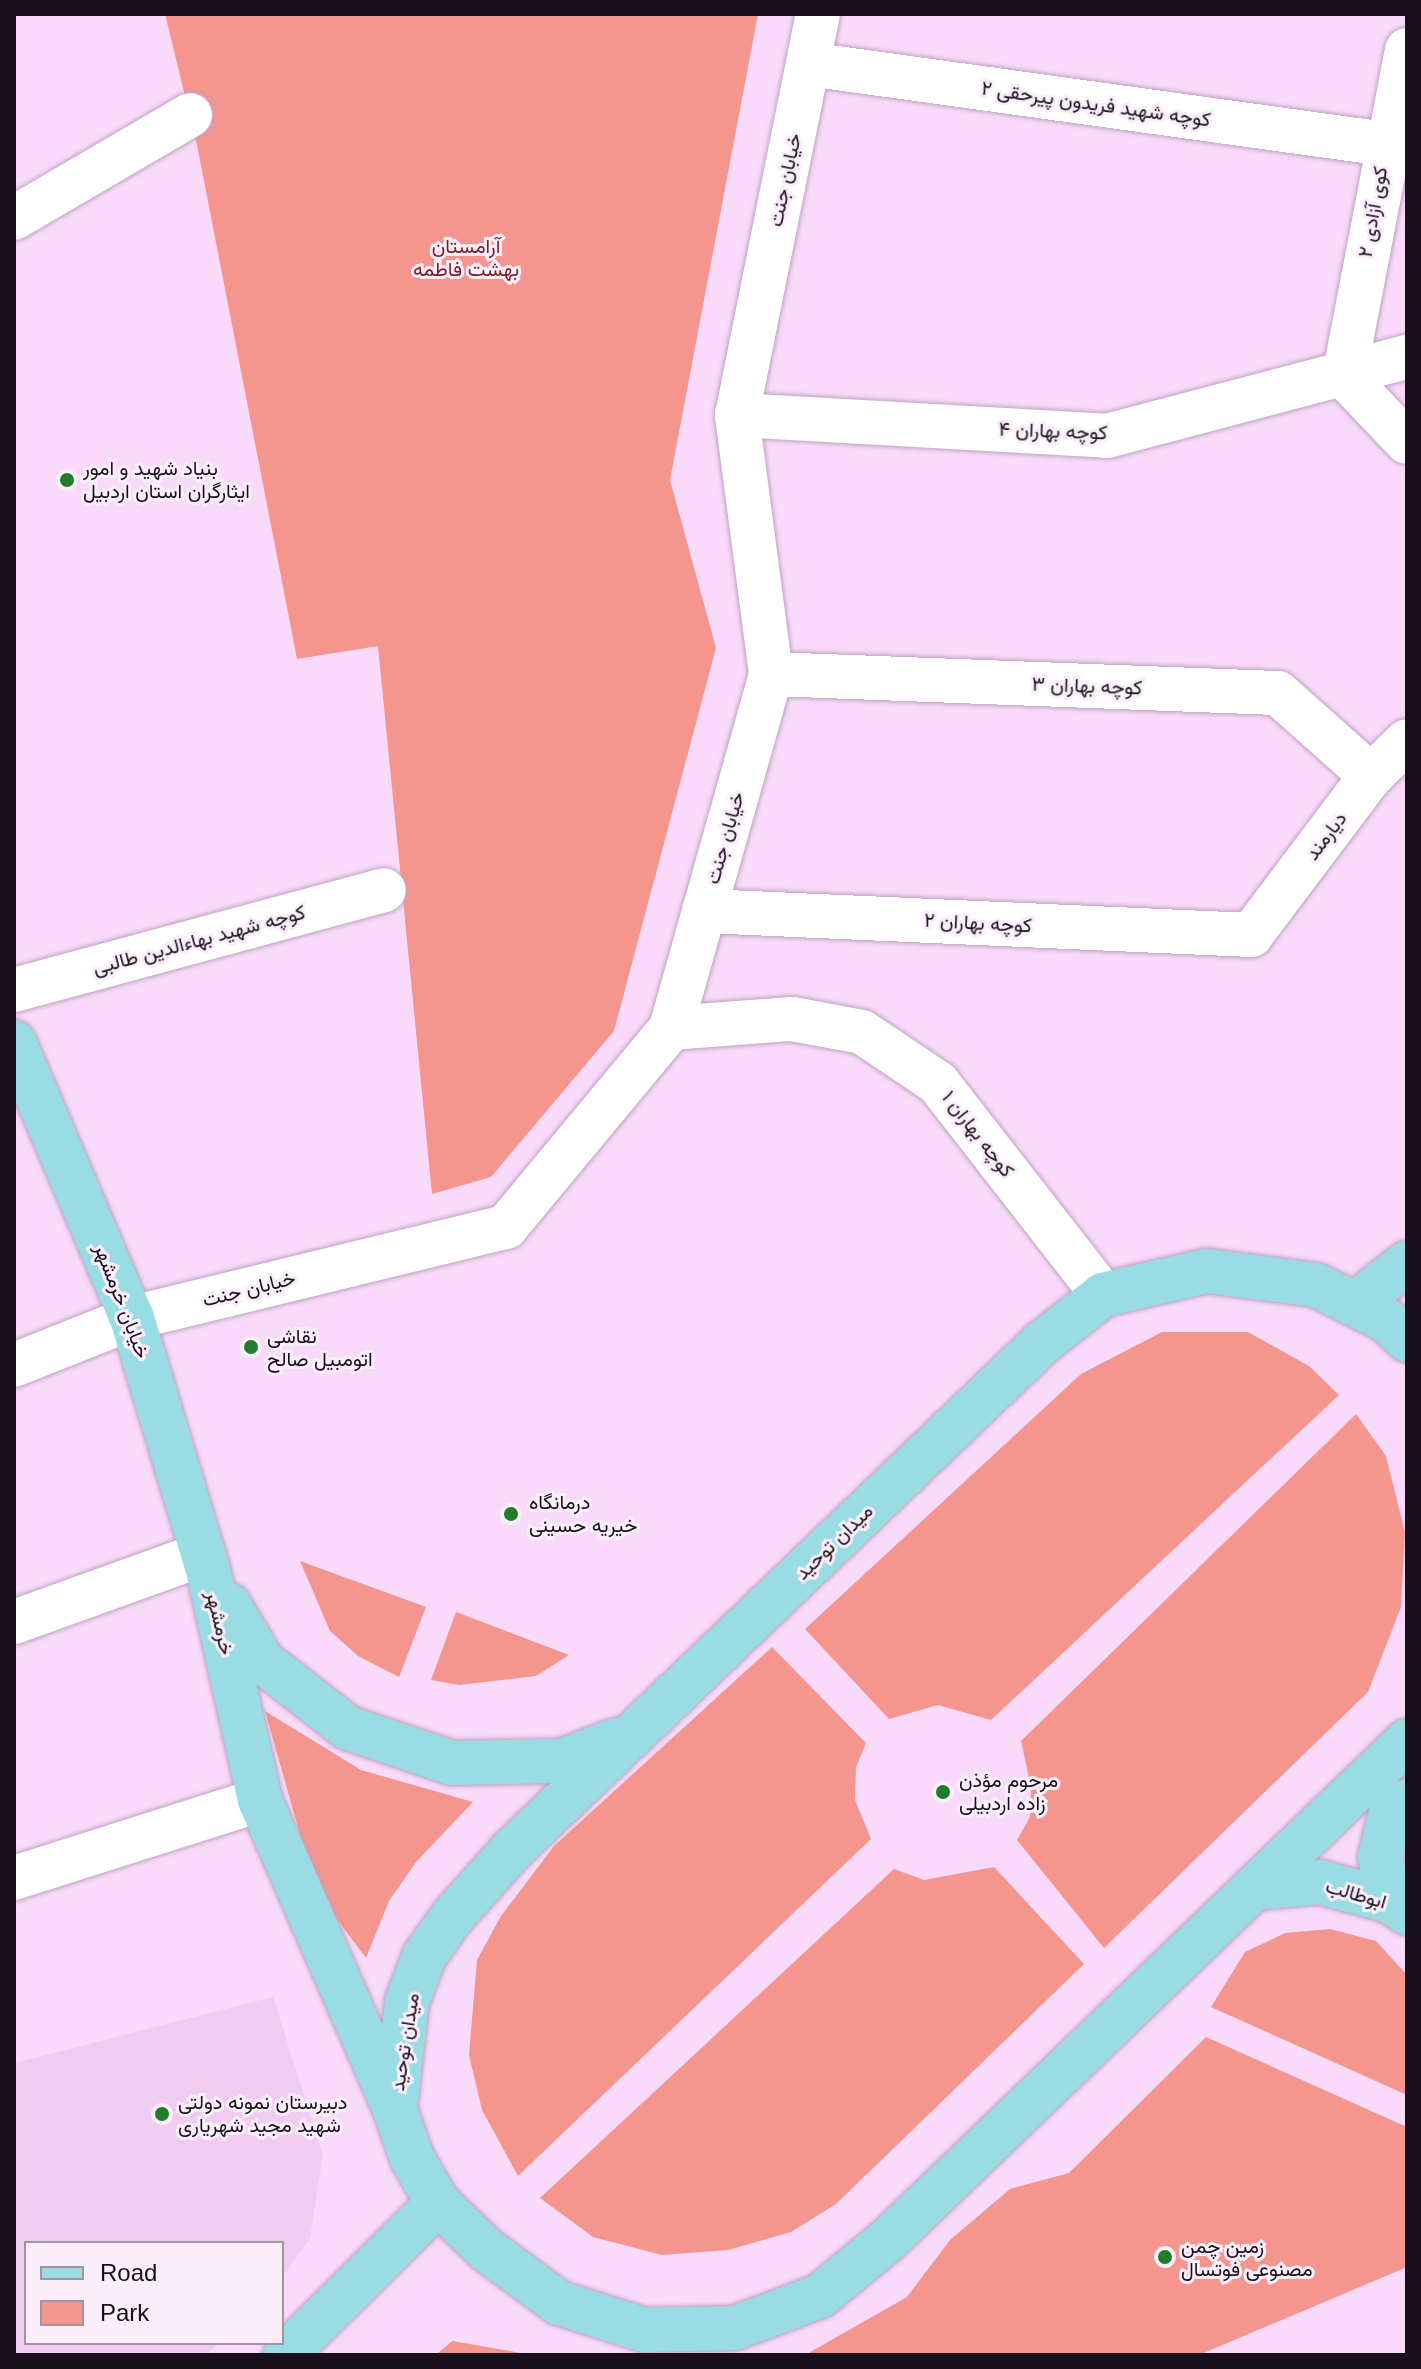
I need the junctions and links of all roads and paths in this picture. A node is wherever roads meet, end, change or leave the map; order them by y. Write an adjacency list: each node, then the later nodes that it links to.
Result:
1 (818, 14): 3 (street, خیابان جنت)
2 (1407, 50): 5 (street, کوی آزادی ۲)
3 (808, 64): 5 (street, کوچه شهید فریدون پیرحقی ۲); 9 (street, خیابان جنت)
4 (190, 115): 6 (street)
5 (1385, 144): 8 (street, کوی آزادی ۲)
6 (14, 218)
7 (1407, 357): 8 (street, کوچه بهاران ۴)
8 (1344, 376): 9 (street, کوچه بهاران ۴); 10 (street)
9 (737, 415): 11 (street, خیابان جنت)
10 (1407, 442)
11 (771, 674): 13 (street, کوچه بهاران ۳); 15 (street, خیابان جنت)
12 (1407, 741): 13 (street, دیارمند)
13 (1371, 776): 16 (street, دیارمند)
14 (384, 890): 17 (street, کوچه شهید بهاءالدین طالبی)
15 (704, 911): 16 (street, کوچه بهاران ۲); 18 (street, خیابان جنت)
16 (1251, 935)
17 (14, 990)
18 (671, 1028): 21 (street, کوچه بهاران ۱); 23 (street, خیابان جنت)
19 (14, 1042): 23 (main road, خیابان خرمشهر)
20 (1407, 1263): 22 (main road)
21 (1103, 1295): 22 (main road, میدان توحید); 28 (main road, میدان توحید)
22 (1356, 1303): 24 (main road, میدان توحید)
23 (132, 1318): 25 (street, خیابان جنت); 26 (main road, خیابان خرمشهر)
24 (1407, 1340)
25 (14, 1365)
26 (206, 1561): 27 (street); 28 (main road, خرمشهر); 30 (main road, خرمشهر)
27 (14, 1622)
28 (633, 1734): 35 (main road, میدان توحید)
29 (1407, 1741): 33 (main road, میدان توحید)
30 (260, 1800): 32 (street); 35 (main road, خرمشهر)
31 (1407, 1801): 34 (main road)
32 (14, 1878)
33 (1254, 1888): 34 (main road, ابوطالب); 36 (main road, میدان توحید)
34 (1398, 1907)
35 (395, 2109): 36 (main road, میدان توحید)
36 (438, 2203): 37 (main road)
37 (285, 2355)

